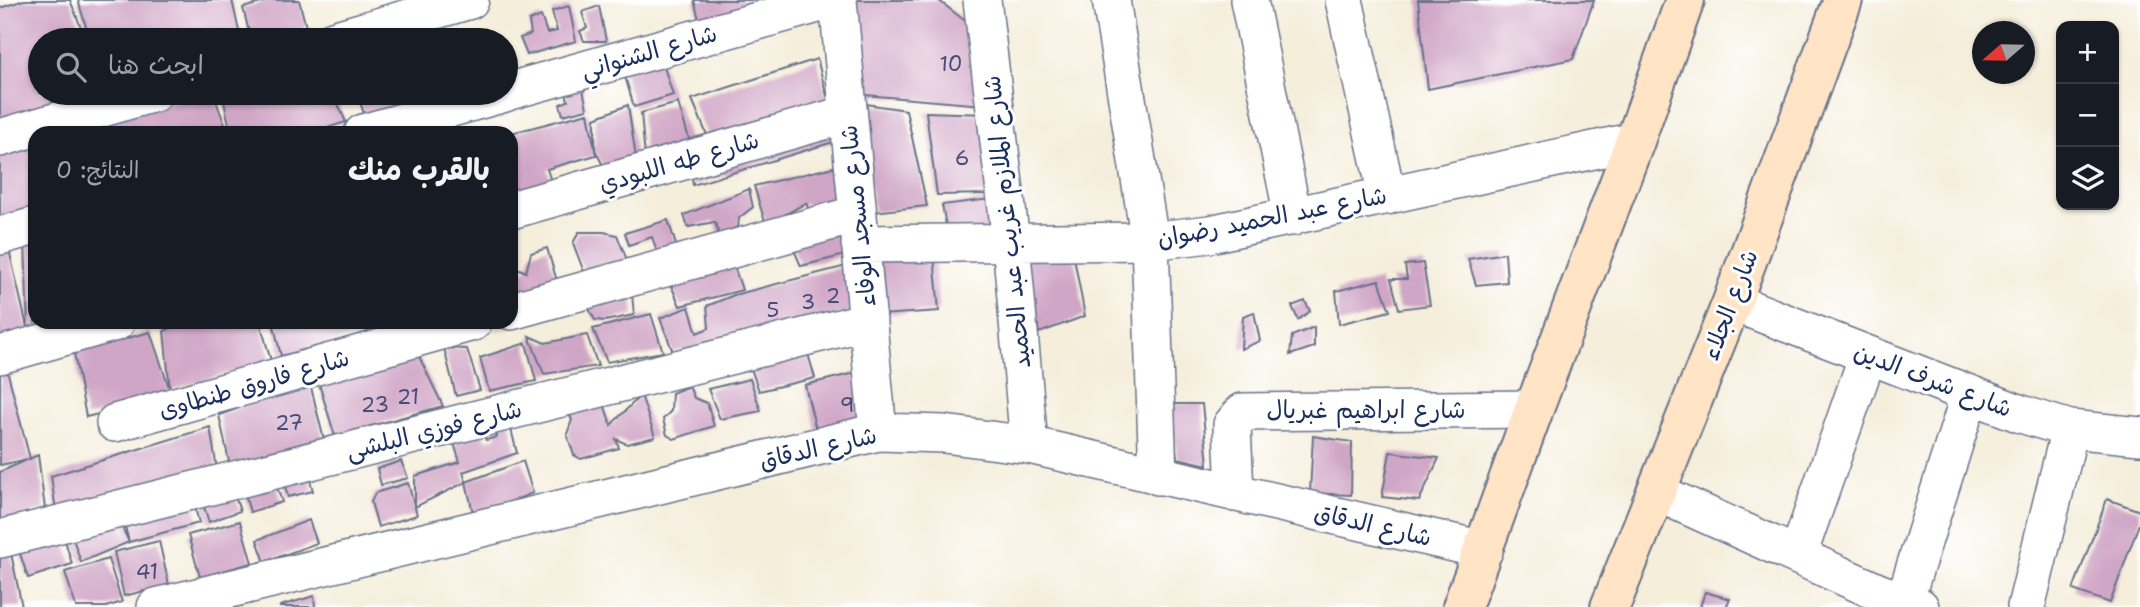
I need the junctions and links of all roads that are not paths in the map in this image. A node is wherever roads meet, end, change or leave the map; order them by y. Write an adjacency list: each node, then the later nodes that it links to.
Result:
1 (470, 0): 10 (street)
2 (832, 0): 11 (street, شارع الشنواني)
3 (838, 0): 14 (street, شارع مسجد الوفاء)
4 (982, 0): 27 (street, شارع الملازم غريب عبد الحميد)
5 (1111, 0): 26 (street)
6 (1249, 0): 22 (street)
7 (1344, 0): 20 (street)
8 (1685, 0): 19 (main road)
9 (1832, 9): 28 (main road, شارع الجلاء)
10 (374, 28)
11 (518, 89)
12 (113, 105): 15 (street)
13 (462, 105): 16 (street, شارع الشنواني)
14 (848, 114): 21 (street, شارع طه اللبودي); 24 (street, شارع مسجد الوفاء)
15 (41, 126)
16 (388, 126)
17 (28, 130): 18 (street)
18 (0, 138)
19 (1636, 141): 20 (street, شارع عبد الحميد رضوان); 36 (main road)
20 (1387, 196): 22 (street, شارع عبد الحميد رضوان)
21 (518, 208)
22 (1293, 217): 26 (street, شارع عبد الحميد رضوان)
23 (28, 228): 25 (street)
24 (859, 229): 27 (street, شارع عبد الحميد رضوان); 29 (street); 30 (street, شارع مسجد الوفاء)
25 (0, 236)
26 (1150, 241): 27 (street, شارع عبد الحميد رضوان); 44 (street)
27 (1011, 242): 42 (street, شارع الملازم غريب عبد الحميد)
28 (1732, 302): 34 (street, شارع شرف الدين); 45 (main road, شارع الجلاء)
29 (518, 310)
30 (868, 321): 40 (street, شارع مسجد الوفاء); 47 (street, شارع فوزي البلشى)
31 (91, 329): 33 (street)
32 (448, 329): 37 (street, شارع فاروق طنطاوى)
33 (0, 355)
34 (1868, 355): 35 (street, شارع شرف الدين); 49 (street)
35 (1970, 394): 39 (street, شارع شرف الدين); 50 (street)
36 (1534, 409): 46 (street, شارع ابراهيم غبريال); 48 (main road)
37 (115, 423)
38 (2140, 427): 41 (street)
39 (2070, 429): 41 (street, شارع شرف الدين); 54 (street)
40 (878, 432): 42 (street, شارع الدقاق); 51 (street, شارع الدقاق)
41 (2140, 436): 43 (street)
42 (1029, 445): 44 (street, شارع الدقاق)
43 (2140, 446)
44 (1158, 476): 46 (street, شارع الدقاق)
45 (1656, 492): 49 (street); 53 (main road, شارع الجلاء)
46 (1235, 493): 48 (street, شارع الدقاق)
47 (0, 539)
48 (1484, 550): 52 (main road)
49 (1798, 555): 50 (street)
50 (1912, 604)
51 (156, 607)
52 (1462, 607)
53 (1610, 607)
54 (2026, 607)

